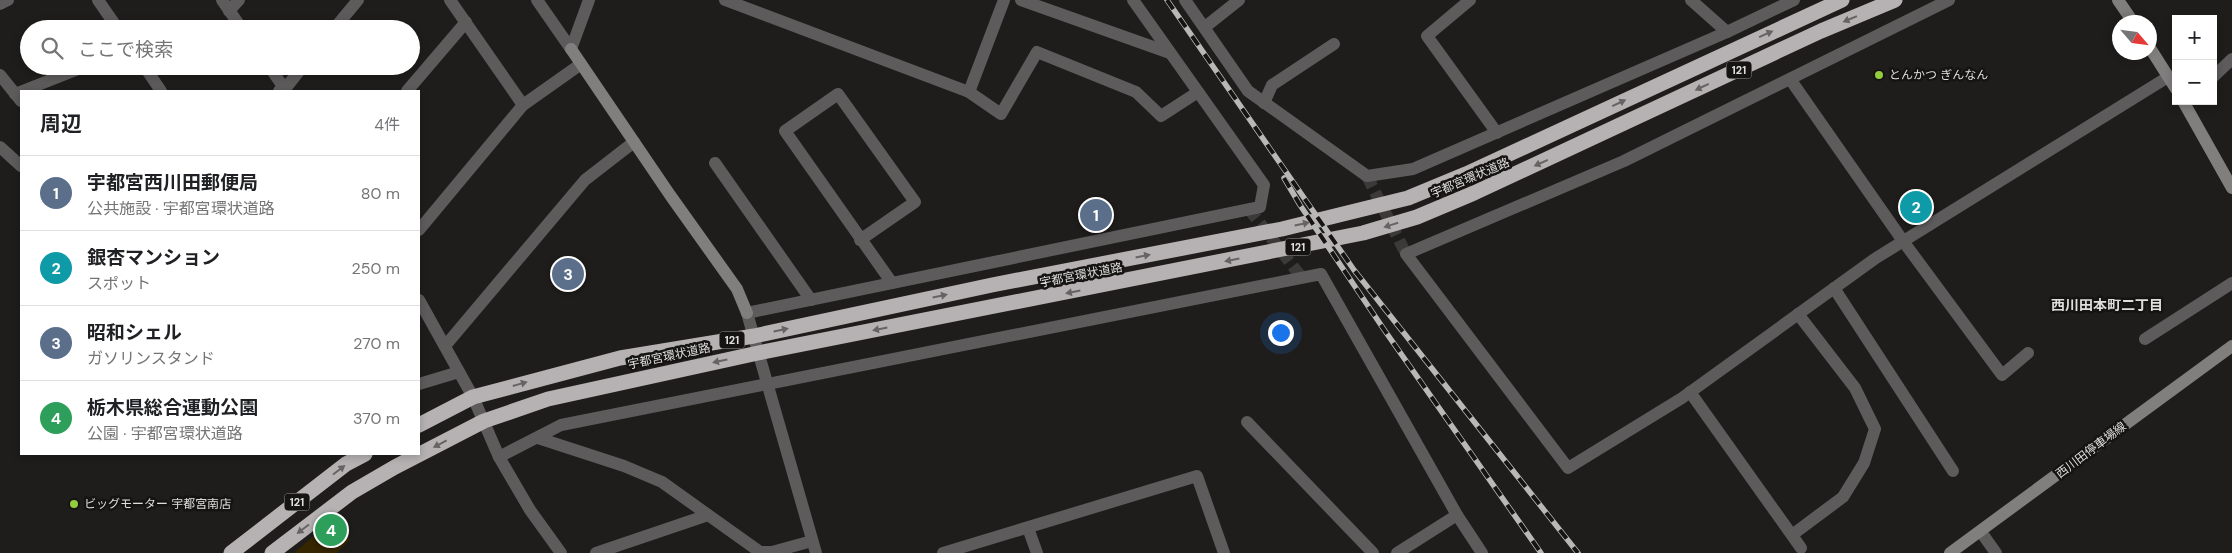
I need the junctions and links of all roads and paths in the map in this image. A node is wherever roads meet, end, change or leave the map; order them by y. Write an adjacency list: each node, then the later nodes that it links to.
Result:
1 (8, 0): 22 (street)
2 (98, 0): 25 (street)
3 (222, 0): 23 (street)
4 (239, 0): 23 (street)
5 (358, 0): 27 (street)
6 (450, 0): 28 (street)
7 (537, 0): 32 (street)
8 (590, 0): 32 (street)
9 (724, 0): 50 (street)
10 (1004, 0): 50 (street)
11 (1021, 0): 33 (street)
12 (1134, 0): 33 (street)
13 (1185, 0): 29 (street)
14 (1239, 0): 29 (street)
15 (1470, 0): 56 (street)
16 (1691, 0): 30 (street)
17 (1794, 0): 30 (street)
18 (1842, 0): 72 (highway, 宇都宮環状道路 / 121, one-way to 18)
19 (1895, 0): 76 (highway, 宇都宮環状道路 / 121, one-way to 76)
20 (1949, 0): 44 (street)
21 (2118, 0): 24 (street)
22 (0, 4)
23 (229, 11): 26 (street)
24 (2128, 15)
25 (112, 20)
26 (236, 20)
27 (341, 20)
28 (466, 22): 49 (street); 54 (street)
29 (1204, 27): 53 (street)
30 (1727, 32): 56 (street)
31 (1334, 44): 53 (street)
32 (571, 49): 36 (street)
33 (1170, 54): 51 (street)
34 (2157, 59): 43 (street)
35 (2232, 59): 37 (street)
36 (581, 64): 54 (street); 57 (street)
37 (2217, 73)
38 (0, 75): 52 (street)
39 (66, 75): 46 (street)
40 (150, 75): 47 (street)
41 (274, 75): 48 (street)
42 (296, 75): 48 (street)
43 (2168, 77): 45 (street); 64 (street)
44 (1790, 79): 64 (street); 81 (street)
45 (2172, 83)
46 (33, 90)
47 (160, 90)
48 (283, 90)
49 (408, 90)
50 (969, 92): 51 (street)
51 (1198, 92): 65 (street)
52 (18, 97)
53 (1264, 103): 56 (street)
54 (523, 105): 62 (street)
55 (2187, 105): 61 (street)
56 (1496, 133)
57 (634, 142): 70 (street); 74 (street)
58 (0, 147): 60 (street)
59 (715, 163): 68 (street)
60 (20, 165)
61 (2232, 188)
62 (420, 229)
63 (860, 240): 63 (street); 65 (street)
64 (1903, 241): 67 (street); 77 (street)
65 (892, 283): 68 (street)
66 (2232, 283): 73 (street)
67 (1834, 288): 71 (street); 91 (street)
68 (811, 300): 70 (street)
69 (420, 302): 74 (street)
70 (747, 313): 72 (street)
71 (1798, 314): 81 (street); 96 (street)
72 (754, 336): 76 (street); 82 (highway, 宇都宮環状道路 / 121, one-way to 72)
73 (2145, 339)
74 (445, 346): 78 (street)
75 (2232, 346): 95 (street, 西川田停車場線)
76 (758, 353): 80 (street); 83 (highway, 宇都宮環状道路 / 121, one-way to 83)
77 (2028, 353)
78 (459, 372): 79 (street); 82 (street)
79 (420, 384)
80 (767, 384): 86 (street); 93 (street); 97 (street)
81 (1690, 392): 96 (street)
82 (473, 398): 83 (street); 85 (highway, 宇都宮環状道路 / 121)
83 (484, 421): 87 (highway, 宇都宮環状道路 / 121, one-way to 87); 90 (street)
84 (1247, 422): 106 (street)
85 (420, 424)
86 (538, 438): 90 (street); 92 (street)
87 (420, 453)
88 (363, 455): 99 (highway, 121, one-way to 88)
89 (417, 455): 100 (highway, 宇都宮環状道路 / 121, one-way to 100)
90 (500, 457): 101 (street)
91 (1953, 471)
92 (708, 515): 97 (street); 102 (street)
93 (1457, 515): 107 (street); 108 (street)
94 (1028, 528): 103 (street); 104 (street); 105 (street)
95 (1981, 532): 109 (street, 西川田停車場線); 110 (street)
96 (1792, 535): 98 (street)
97 (814, 547)
98 (1801, 548)
99 (231, 553)
100 (272, 553)
101 (561, 553)
102 (596, 553)
103 (943, 553)
104 (1036, 553)
105 (1224, 553)
106 (1373, 553)
107 (1397, 553)
108 (1482, 553)
109 (1950, 553)
110 (1996, 553)

